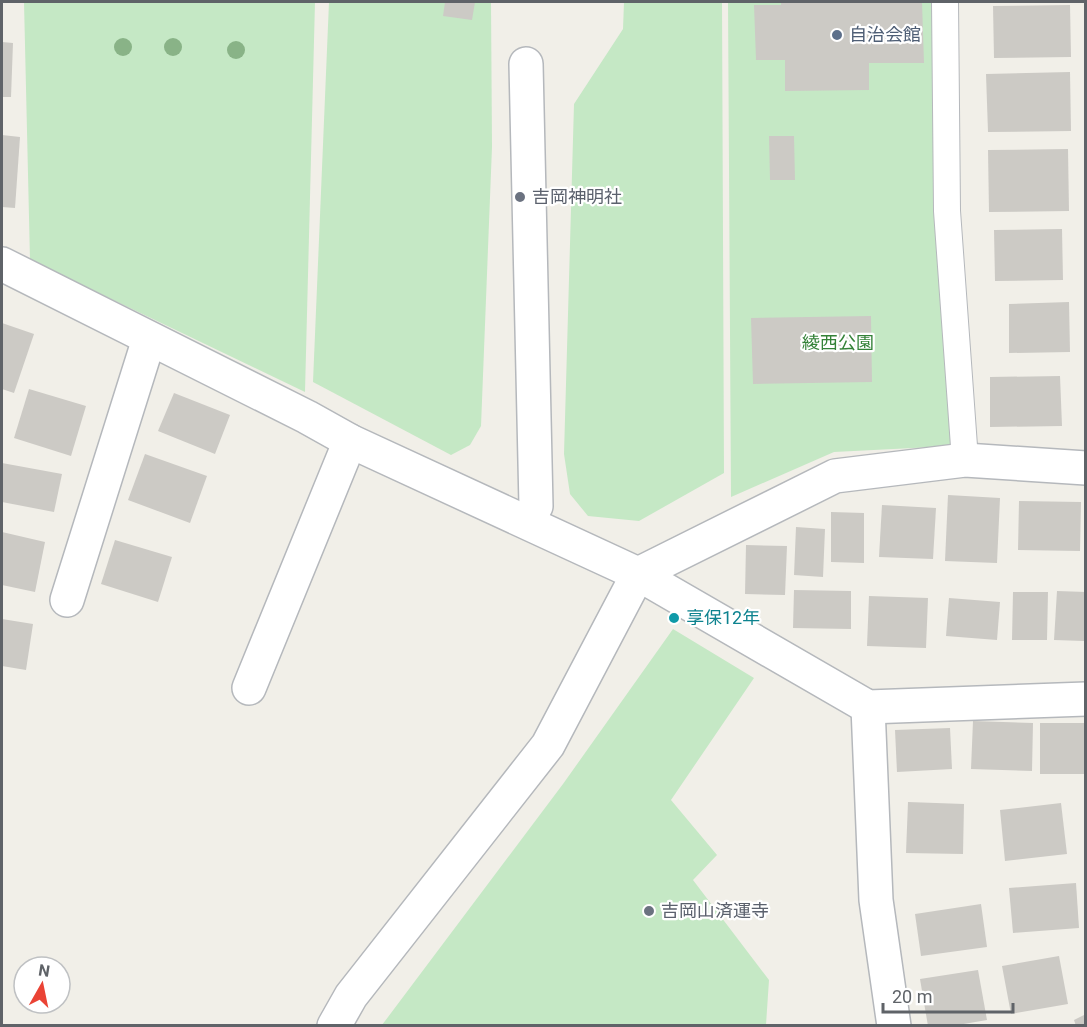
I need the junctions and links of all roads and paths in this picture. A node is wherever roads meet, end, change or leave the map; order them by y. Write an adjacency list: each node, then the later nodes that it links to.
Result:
1 (945, 2): 6 (lane)
2 (526, 64): 8 (street)
3 (2, 264): 4 (street)
4 (149, 339): 5 (street); 10 (street)
5 (350, 441): 9 (street); 11 (street)
6 (965, 460): 7 (street); 9 (street)
7 (1086, 468)
8 (536, 506)
9 (638, 574): 13 (street); 14 (street)
10 (67, 600)
11 (249, 688)
12 (1086, 699): 13 (street)
13 (868, 707): 15 (street)
14 (334, 1026)
15 (894, 1026)

